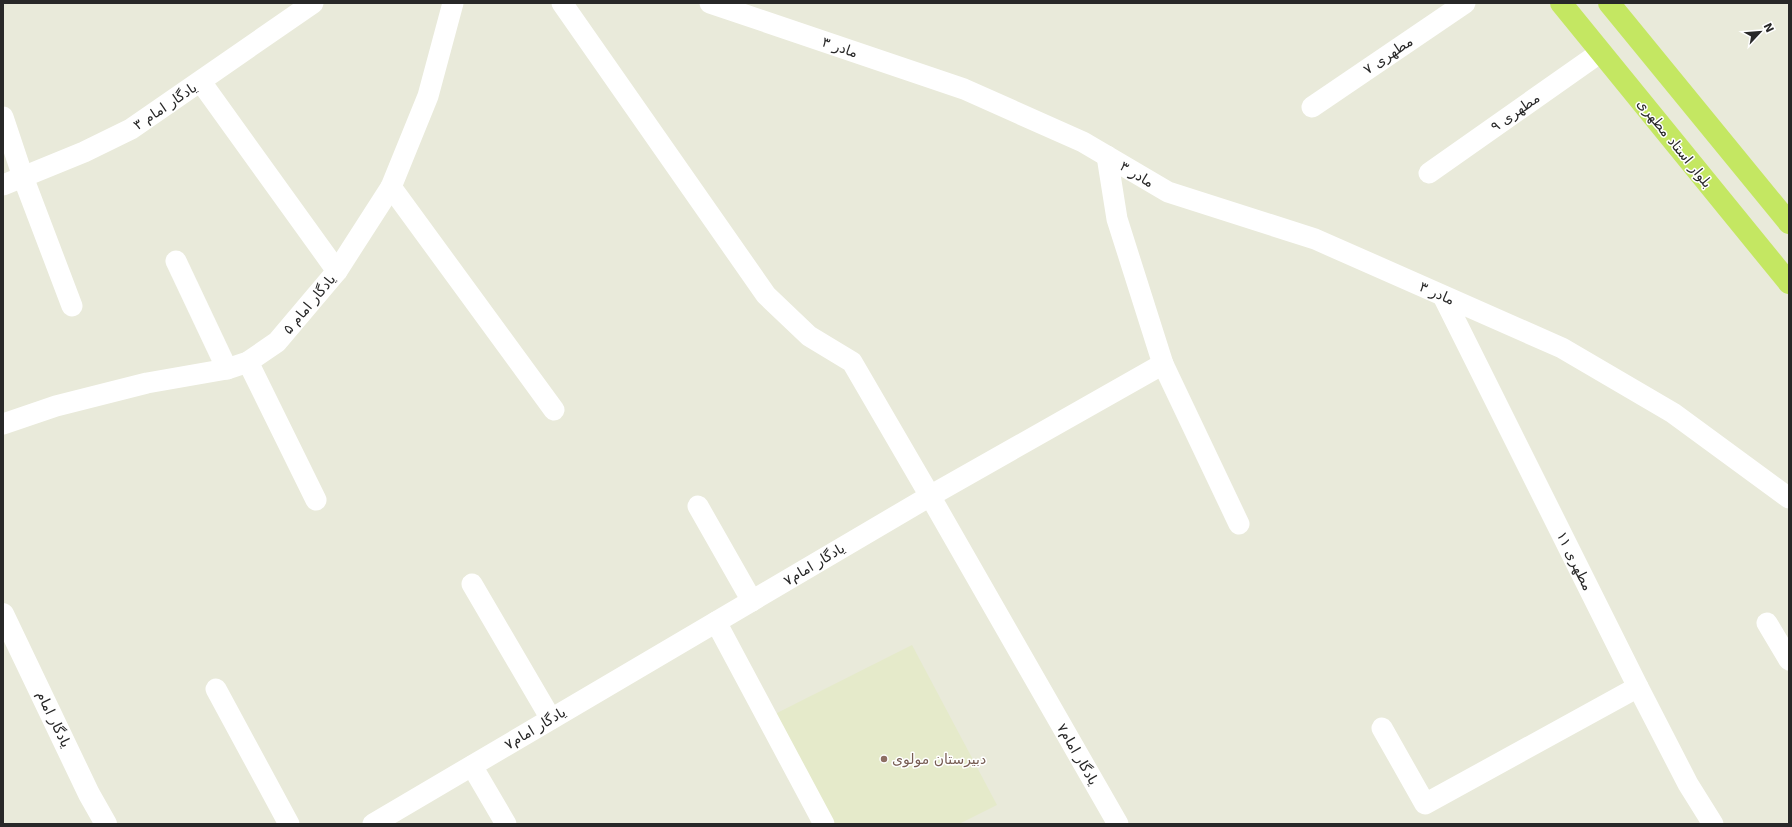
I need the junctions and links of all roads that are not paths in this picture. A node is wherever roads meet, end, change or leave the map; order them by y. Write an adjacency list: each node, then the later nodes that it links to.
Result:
1 (313, 3): 9 (street, یادگار امام ۳)
2 (453, 3): 16 (street, یادگار امام ۵)
3 (562, 3): 28 (street)
4 (710, 3): 12 (street, مادر ۳)
5 (1465, 3): 10 (street, مطهری ۷)
6 (1561, 3): 8 (main road, بلوار استاد مطهری)
7 (1609, 3): 17 (main road)
8 (1601, 52): 13 (street, مطهری ۹); 20 (main road, بلوار استاد مطهری)
9 (201, 82): 14 (street, یادگار امام ۳); 19 (street)
10 (1312, 107)
11 (3, 117): 14 (street)
12 (1107, 156): 21 (street, مادر ۳); 24 (street)
13 (1429, 173)
14 (23, 177): 15 (street, یادگار امام ۳); 22 (street)
15 (3, 185)
16 (391, 187): 19 (street, یادگار امام ۵); 26 (street)
17 (1789, 223)
18 (176, 261): 25 (street)
19 (337, 271): 23 (street, یادگار امام ۵)
20 (1789, 283)
21 (1443, 296): 29 (street, مادر ۳); 39 (street, مطهری ۱۱)
22 (72, 306)
23 (248, 362): 25 (street, یادگار امام ۵); 30 (street)
24 (1163, 364): 28 (street); 32 (street)
25 (226, 369): 27 (street, یادگار امام ۵)
26 (554, 410)
27 (3, 424)
28 (930, 496): 34 (street, یادگار امام۷); 49 (street, یادگار امام۷)
29 (1789, 498)
30 (316, 500)
31 (698, 506): 34 (street)
32 (1239, 524)
33 (472, 584): 41 (street)
34 (752, 601): 36 (street, یادگار امام۷)
35 (3, 614): 44 (main road, یادگار امام)
36 (716, 622): 41 (street, یادگار امام۷); 48 (street)
37 (1767, 623): 38 (street)
38 (1789, 660)
39 (1638, 687): 42 (street); 50 (street, مطهری ۱۱)
40 (216, 689): 45 (street)
41 (551, 719): 43 (street, یادگار امام۷)
42 (1382, 728)
43 (472, 766): 46 (street, یادگار امام۷); 47 (street)
44 (106, 824)
45 (289, 824)
46 (373, 824)
47 (506, 824)
48 (824, 824)
49 (1118, 824)
50 (1713, 824)

